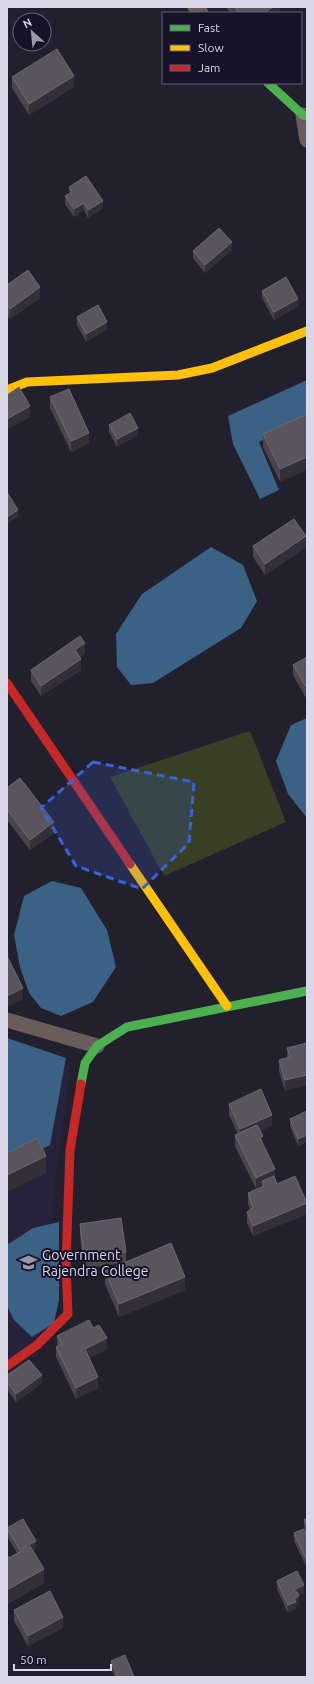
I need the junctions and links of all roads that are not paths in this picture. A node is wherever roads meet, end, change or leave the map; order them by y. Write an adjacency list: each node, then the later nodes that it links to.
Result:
1 (269, 84): 2 (street)
2 (305, 116): 3 (street)
3 (307, 140)
4 (307, 331): 5 (street)
5 (7, 390)
6 (7, 683): 8 (street)
7 (307, 991): 8 (street)
8 (228, 1006): 10 (street)
9 (7, 1020): 10 (street)
10 (97, 1046): 11 (street)
11 (7, 1366)

